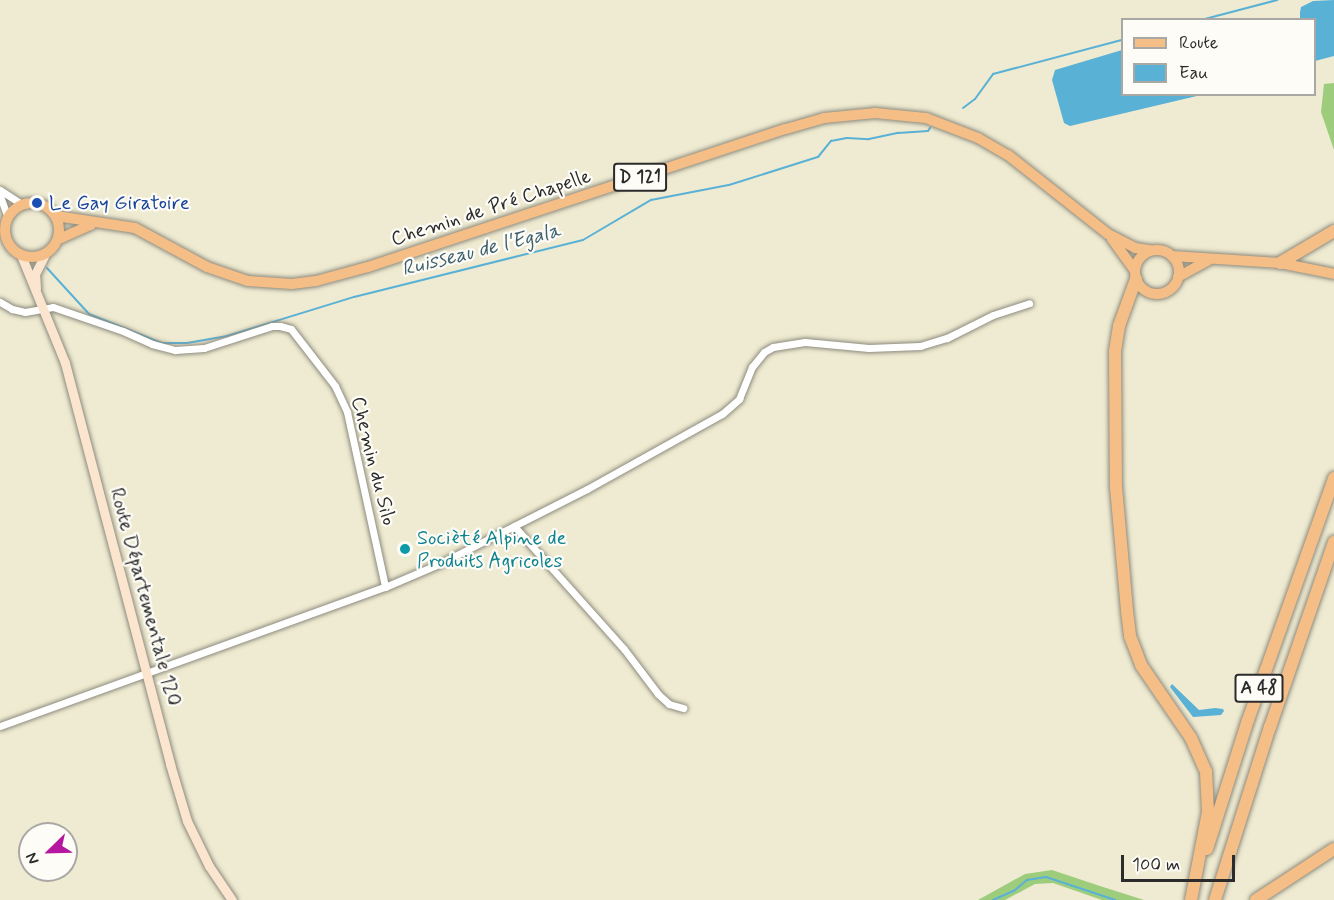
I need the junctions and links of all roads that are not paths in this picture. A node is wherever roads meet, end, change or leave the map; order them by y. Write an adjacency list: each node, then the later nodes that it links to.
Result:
1 (0, 190): 3 (street)
2 (0, 196): 6 (street)
3 (23, 205): 4 (main road, Chemin de Pré Chapelle); 6 (main road)
4 (56, 216): 5 (main road, Chemin de Pré Chapelle / D 121); 9 (main road)
5 (105, 223): 8 (main road, Chemin de Pré Chapelle / D 121); 9 (main road, Chemin de Pré Chapelle / D 121)
6 (4, 226): 12 (main road)
7 (1334, 231): 16 (highway)
8 (1108, 234): 11 (main road, Chemin de Pré Chapelle / D 121); 18 (main road, Chemin de Pré Chapelle / D 121)
9 (58, 239): 13 (main road, Chemin de Pré Chapelle)
10 (0, 249): 12 (main road)
11 (1150, 250): 14 (main road); 18 (main road)
12 (17, 252): 13 (main road); 20 (street, Route Départementale 120)
13 (44, 255): 20 (street)
14 (1172, 256): 15 (main road); 19 (main road)
15 (1212, 259): 16 (main road); 19 (main road)
16 (1280, 263): 17 (main road)
17 (1334, 273)
18 (1135, 275): 19 (main road); 33 (highway)
19 (1178, 277)
20 (38, 296): 23 (street, Route Départementale 120)
21 (0, 302): 23 (street, Chemin du Silo)
22 (1029, 303): 25 (street)
23 (43, 307): 27 (street, Chemin du Silo); 28 (street, Route Départementale 120)
24 (1334, 478): 33 (highway, A 48)
25 (514, 526): 27 (street); 29 (street)
26 (1334, 542): 34 (highway, A 48)
27 (385, 587): 28 (street)
28 (148, 673): 30 (street); 32 (street, Route Départementale 120)
29 (683, 708)
30 (0, 726)
31 (1334, 849): 35 (highway)
32 (232, 900)
33 (1191, 900)
34 (1215, 900)
35 (1256, 900)

